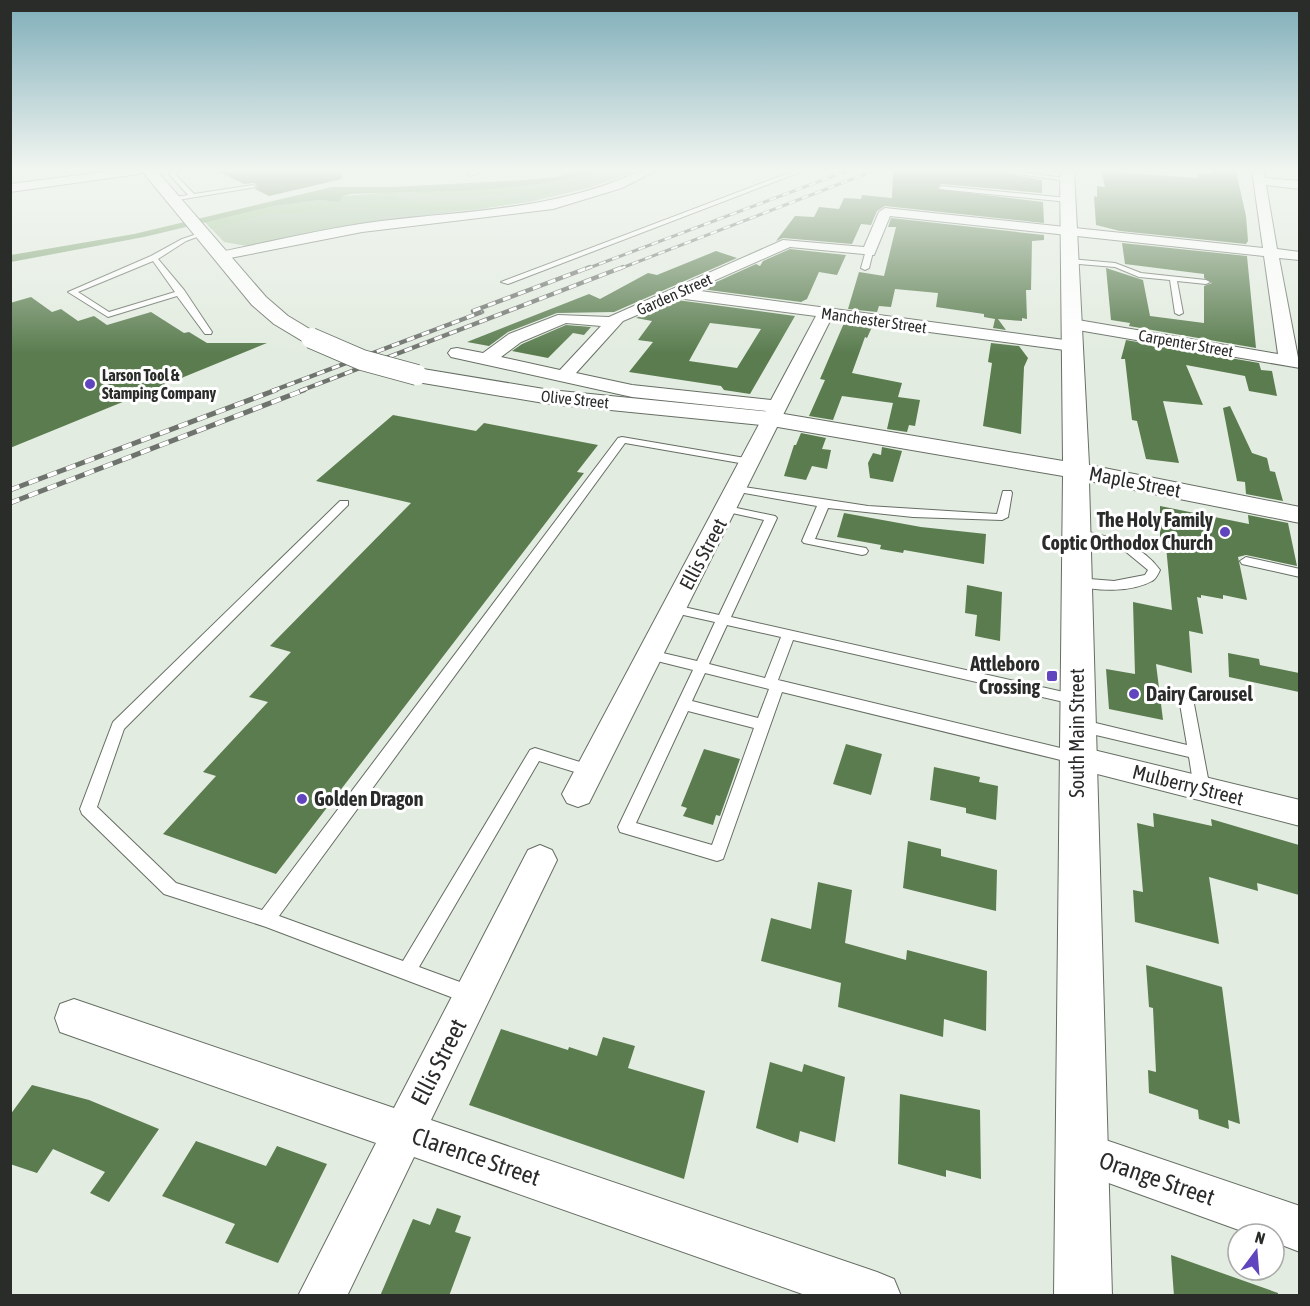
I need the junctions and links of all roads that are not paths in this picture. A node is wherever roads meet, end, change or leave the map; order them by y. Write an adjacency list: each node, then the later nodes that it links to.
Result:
1 (189, 232): 13 (lane)
2 (200, 232): 11 (main road, Olive Street)
3 (341, 232): 11 (street)
4 (638, 232): 17 (lane)
5 (877, 232): 9 (street)
6 (1069, 232): 14 (main road, South Main Street)
7 (1086, 232): 10 (street)
8 (1268, 232): 10 (street)
9 (869, 252): 15 (lane); 20 (street, Garden Street)
10 (1271, 253): 12 (street); 29 (street)
11 (220, 256): 31 (main road, Olive Street, bridge)
12 (1299, 256)
13 (154, 258): 19 (lane); 19 (lane)
14 (1070, 261): 16 (lane); 24 (main road, South Main Street)
15 (866, 268)
16 (1173, 278): 18 (lane); 22 (lane)
17 (505, 282)
18 (1206, 282)
19 (181, 292): 25 (lane)
20 (675, 293): 21 (street, Manchester Street); 23 (street, Garden Street)
21 (826, 313): 26 (street, Manchester Street); 31 (street, Ellis Street)
22 (1179, 313)
23 (611, 322): 28 (street); 30 (street, Garden Street)
24 (1071, 324): 26 (main road, South Main Street); 29 (street, Carpenter Street)
25 (208, 332)
26 (1072, 346): 33 (main road, South Main Street)
27 (457, 353): 28 (street, Olive Street)
28 (486, 360): 30 (street, Olive Street)
29 (1294, 362)
30 (563, 377): 31 (street, Olive Street)
31 (775, 413): 32 (street, Ellis Street); 33 (main road, Olive Street)
32 (751, 462): 35 (street, Ellis Street); 59 (lane)
33 (1076, 470): 38 (main road, Maple Street); 39 (main road, South Main Street)
34 (1007, 493): 37 (lane)
35 (732, 499): 37 (lane); 44 (street, Ellis Street); 45 (lane)
36 (344, 503): 59 (lane)
37 (824, 504): 40 (lane)
38 (1299, 515)
39 (1076, 532): 43 (main road, South Main Street); 43 (lane)
40 (862, 551)
41 (1246, 561): 42 (lane)
42 (1299, 573)
43 (1077, 582): 53 (main road, South Main Street)
44 (675, 609): 45 (lane); 47 (street, Ellis Street)
45 (724, 620): 46 (lane); 48 (lane)
46 (788, 635): 49 (lane); 53 (lane)
47 (650, 655): 48 (lane); 55 (street, Ellis Street)
48 (699, 667): 49 (lane); 50 (lane)
49 (773, 685): 52 (lane); 53 (lane)
50 (682, 704): 52 (lane); 52 (lane)
51 (1187, 704): 54 (lane)
52 (763, 725)
53 (1077, 727): 54 (lane); 56 (street, Mulberry Street); 64 (main road, South Main Street)
54 (1196, 753): 56 (lane)
55 (585, 782): 60 (lane)
56 (1202, 789): 57 (street, Mulberry Street)
57 (1299, 813)
58 (540, 860): 61 (street, Ellis Street)
59 (266, 919): 60 (lane)
60 (407, 971): 61 (lane)
61 (472, 996): 63 (street, Ellis Street)
62 (74, 1018): 63 (street, Clarence Street)
63 (404, 1132): 66 (street, Ellis Street); 67 (street, Clarence Street)
64 (1082, 1153): 65 (street, Orange Street); 68 (main road, South Main Street)
65 (1299, 1229)
66 (322, 1296)
67 (878, 1296)
68 (1083, 1296)

